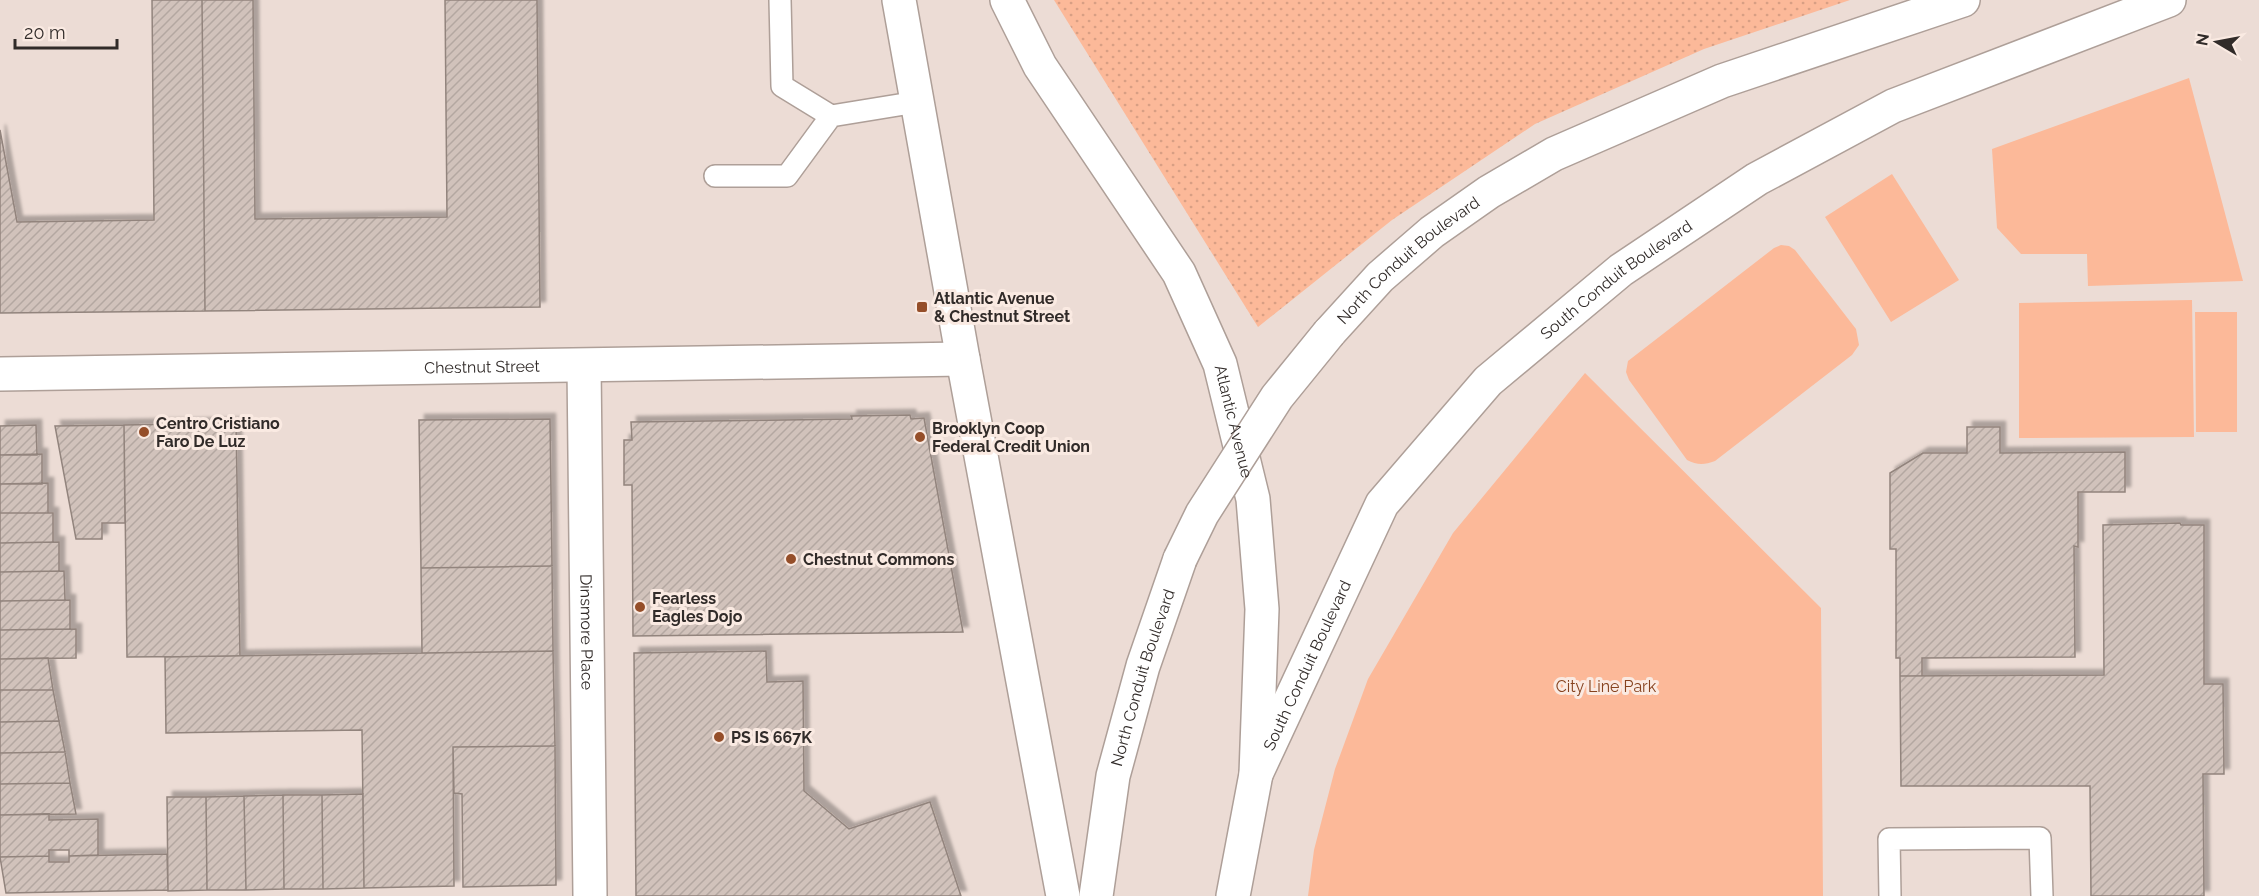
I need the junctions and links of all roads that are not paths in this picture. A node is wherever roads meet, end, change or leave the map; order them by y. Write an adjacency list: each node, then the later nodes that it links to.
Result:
1 (780, 0): 7 (lane)
2 (899, 0): 6 (main road)
3 (1007, 0): 12 (main road, Atlantic Avenue)
4 (1963, 0): 15 (main road, North Conduit Boulevard, bridge)
5 (2169, 0): 12 (main road, South Conduit Boulevard)
6 (917, 102): 7 (lane); 9 (main road)
7 (831, 116): 8 (lane)
8 (715, 176)
9 (963, 359): 10 (main road, Chestnut Street); 14 (main road)
10 (584, 366): 11 (main road, Chestnut Street); 13 (main road, Dinsmore Place)
11 (0, 374)
12 (1256, 774): 16 (main road, Atlantic Avenue)
13 (590, 896)
14 (1063, 896)
15 (1096, 896)
16 (1233, 896)
17 (1890, 896): 18 (lane)
18 (2042, 896)

